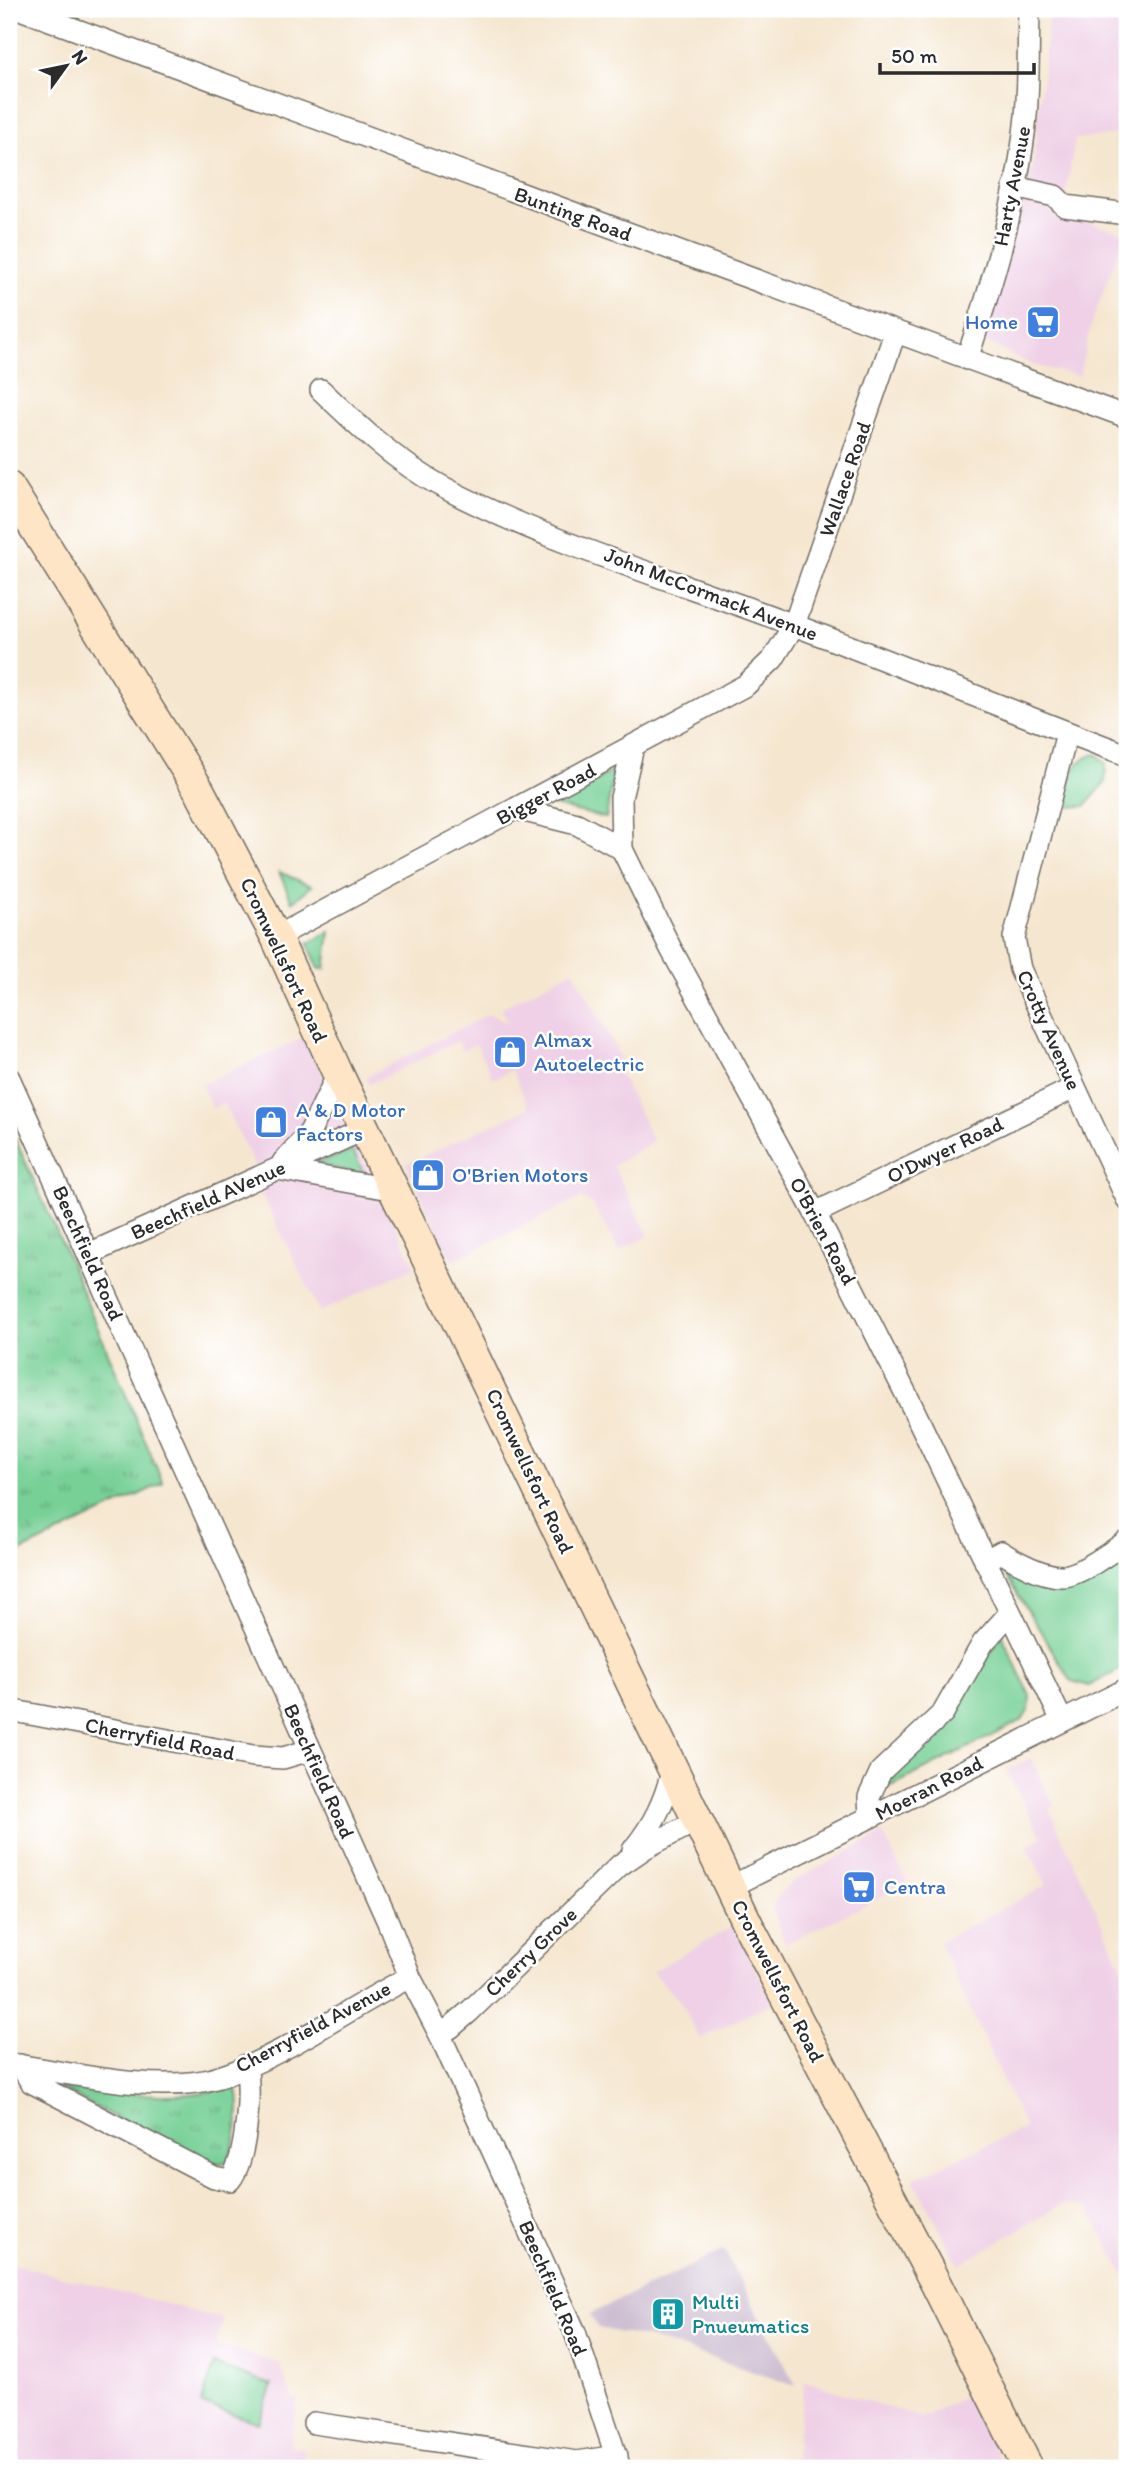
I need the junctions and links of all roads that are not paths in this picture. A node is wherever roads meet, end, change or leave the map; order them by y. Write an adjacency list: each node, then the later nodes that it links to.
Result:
1 (20, 9): 5 (street, Bunting Road)
2 (1029, 9): 3 (street, Harty Avenue)
3 (1014, 187): 4 (street); 6 (street, Harty Avenue)
4 (1127, 215)
5 (895, 333): 6 (street, Bunting Road); 10 (street, Wallace Road)
6 (967, 359): 8 (street, Bunting Road)
7 (321, 390): 10 (street, John McCormack Avenue)
8 (1127, 417)
9 (9, 487): 16 (main road, Cromwellsfort Road)
10 (794, 625): 11 (street, John McCormack Avenue); 12 (street, Bigger Road)
11 (1067, 733): 13 (street, John McCormack Avenue); 19 (street, Crotty Avenue)
12 (634, 747): 14 (street, Bigger Road); 15 (street)
13 (1127, 755)
14 (517, 809): 15 (street); 16 (street, Bigger Road)
15 (622, 849): 24 (street, O'Brien Road)
16 (276, 937): 17 (main road, Cromwellsfort Road)
17 (338, 1074): 20 (main road, Cromwellsfort Road); 21 (street)
18 (9, 1078): 25 (street, Beechfield Road)
19 (1074, 1088): 23 (street, Crotty Avenue); 24 (street, O'Dwyer Road)
20 (365, 1129): 21 (street, Beechfield AVenue); 22 (main road, Cromwellsfort Road)
21 (277, 1169): 22 (street); 25 (street, Beechfield AVenue)
22 (395, 1189): 33 (main road, Cromwellsfort Road)
23 (1127, 1199)
24 (815, 1213): 27 (street, O'Brien Road)
25 (89, 1254): 32 (street, Beechfield Road)
26 (1127, 1541): 27 (street)
27 (985, 1561): 28 (street, O'Brien Road)
28 (1009, 1614): 31 (street, O'Brien Road); 34 (street)
29 (1127, 1689): 31 (street, Moeran Road)
30 (9, 1710): 32 (street, Cherryfield Road)
31 (1062, 1721): 34 (street, Moeran Road)
32 (310, 1750): 38 (street, Beechfield Road)
33 (673, 1768): 35 (main road, Cromwellsfort Road); 36 (street, Cherry Grove)
34 (870, 1817): 37 (street, Moeran Road)
35 (698, 1820): 36 (street, Cherry Grove); 37 (main road, Cromwellsfort Road)
36 (620, 1865): 39 (street, Cherry Grove)
37 (730, 1887): 44 (main road, Cromwellsfort Road)
38 (410, 1977): 39 (street, Beechfield Road); 41 (street, Cherryfield Avenue)
39 (439, 2032): 43 (street, Beechfield Road)
40 (14, 2065): 41 (street, Cherryfield Avenue); 41 (street)
41 (246, 2065)
42 (314, 2423): 43 (street)
43 (618, 2462)
44 (1028, 2468)

